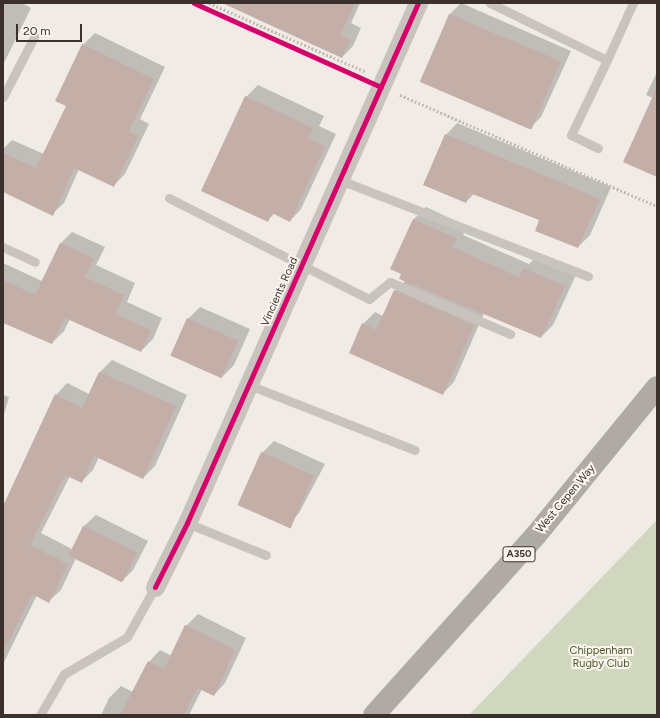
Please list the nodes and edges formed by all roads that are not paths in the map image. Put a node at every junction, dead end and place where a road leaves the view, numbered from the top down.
1 (418, 3) edge
2 (490, 3) edge
3 (633, 3) edge
4 (34, 37) dead end
5 (607, 60) junction
6 (3, 97) edge
7 (598, 148) dead end
8 (340, 180) junction
9 (169, 198) dead end
10 (3, 247) edge
11 (35, 262) dead end
12 (303, 266) junction
13 (588, 276) dead end
14 (510, 334) dead end
15 (249, 385) junction
16 (657, 387) edge
17 (415, 450) dead end
18 (187, 523) junction
19 (266, 556) dead end
20 (155, 587) joint
21 (40, 715) edge
22 (374, 715) edge

1 - 8 street, Vincients Road
2 - 5 lane
3 - 5 lane
4 - 6 lane
5 - 7 lane
8 - 12 street, Vincients Road
8 - 13 lane
9 - 12 lane
10 - 11 lane
12 - 14 lane
12 - 15 street, Vincients Road
15 - 17 lane
15 - 18 street, Vincients Road
16 - 22 highway, West Cepen Way / A350
18 - 19 lane
18 - 20 street, Vincients Road
20 - 21 lane

